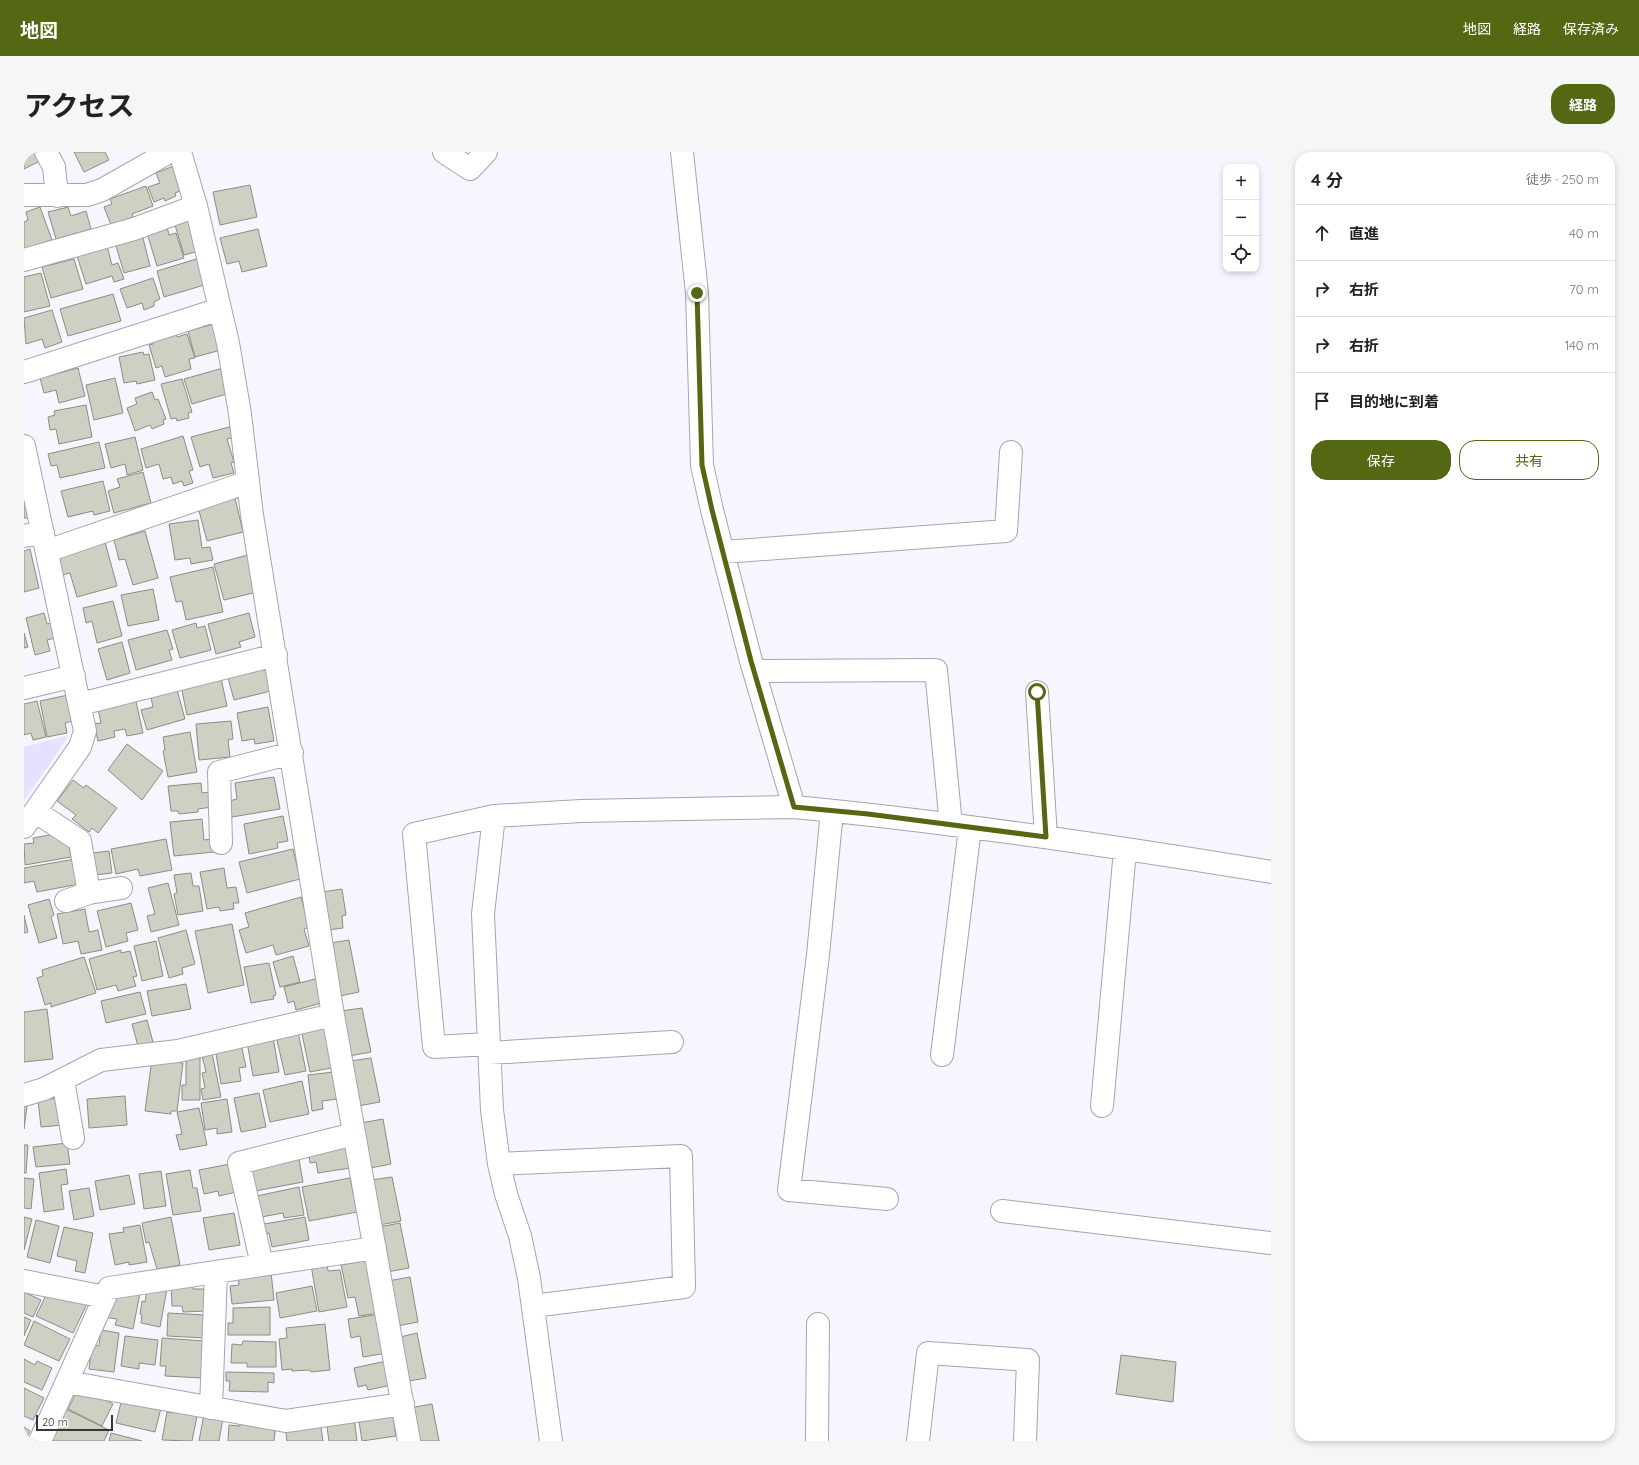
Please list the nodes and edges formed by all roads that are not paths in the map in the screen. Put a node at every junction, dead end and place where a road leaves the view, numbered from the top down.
1 (46, 152) edge
2 (169, 152) edge
3 (180, 152) edge
4 (444, 152) edge
5 (486, 152) edge
6 (682, 152) edge
7 (24, 195) edge
8 (56, 196) junction
9 (196, 206) junction
10 (24, 260) edge
11 (220, 309) junction
12 (24, 372) edge
13 (24, 450) edge
14 (1011, 452) dead end
15 (248, 482) junction
16 (38, 540) edge
17 (723, 552) junction
18 (276, 655) junction
19 (754, 671) junction
20 (74, 676) junction
21 (24, 688) edge
22 (1037, 692) dead end
23 (80, 704) junction
24 (292, 753) junction
25 (794, 807) junction
26 (832, 811) junction
27 (494, 816) junction
28 (30, 819) edge
29 (960, 827) junction
30 (1046, 837) junction
31 (221, 843) dead end
32 (1125, 850) junction
33 (1271, 872) edge
34 (122, 888) dead end
35 (90, 893) junction
36 (66, 901) dead end
37 (333, 1015) junction
38 (672, 1042) dead end
39 (489, 1048) junction
40 (942, 1055) dead end
41 (63, 1080) junction
42 (24, 1095) edge
43 (1102, 1106) dead end
44 (354, 1134) junction
45 (73, 1138) dead end
46 (499, 1164) junction
47 (887, 1199) dead end
48 (1002, 1211) dead end
49 (1271, 1243) edge
50 (375, 1248) junction
51 (262, 1265) junction
52 (216, 1272) junction
53 (24, 1281) edge
54 (105, 1298) junction
55 (533, 1306) junction
56 (818, 1324) dead end
57 (67, 1382) junction
58 (403, 1404) junction
59 (211, 1408) junction
60 (40, 1441) edge
61 (409, 1441) edge
62 (551, 1441) edge
63 (817, 1441) edge
64 (918, 1441) edge
65 (1025, 1441) edge

1 - 8 street
2 - 8 street
3 - 9 street
4 - 5 street
6 - 17 street
7 - 8 street
9 - 10 street
9 - 11 street
11 - 12 street
11 - 15 street
13 - 16 street
14 - 17 street
15 - 16 street
15 - 18 street
16 - 20 street
17 - 19 street
18 - 23 street
18 - 24 street
19 - 25 street
19 - 29 street
20 - 21 street
20 - 23 street
22 - 30 street
23 - 28 street
24 - 31 street
24 - 37 street
25 - 26 street
25 - 27 street
26 - 29 street
26 - 47 street
27 - 39 street
27 - 39 street
28 - 35 street
29 - 30 street
29 - 40 street
30 - 32 street
32 - 33 street
32 - 43 street
34 - 35 street
35 - 36 street
37 - 41 street
37 - 44 street
38 - 39 street
39 - 46 street
41 - 42 street
41 - 45 street
44 - 50 street
44 - 51 street
46 - 55 street
46 - 55 street
48 - 49 street
50 - 51 street
50 - 58 street
51 - 52 street
52 - 54 street
52 - 59 street
53 - 54 street
54 - 57 street
55 - 62 street
56 - 63 street
57 - 59 street
57 - 60 street
58 - 59 street
58 - 61 street
64 - 65 street

